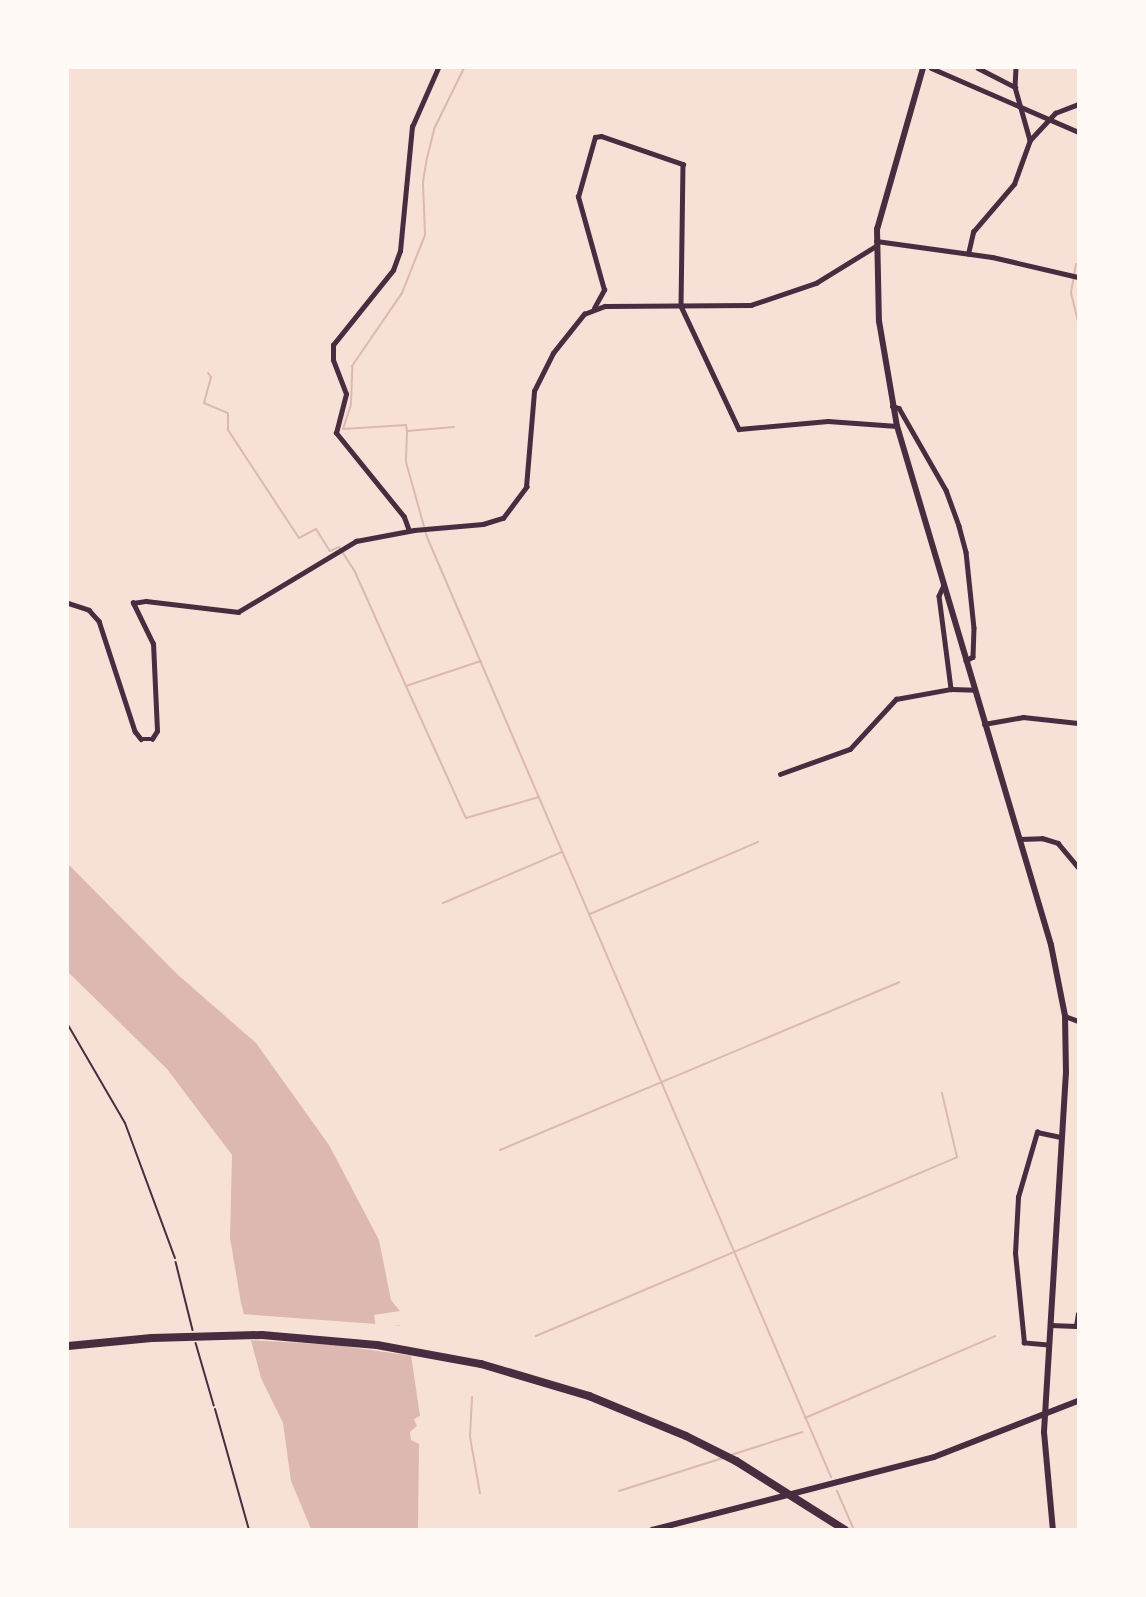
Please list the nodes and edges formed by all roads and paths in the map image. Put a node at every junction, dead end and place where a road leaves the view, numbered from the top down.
1 (438, 68) edge
2 (923, 68) edge
3 (931, 68) edge
4 (978, 68) edge
5 (1016, 68) edge
6 (1015, 87) junction
7 (1078, 104) edge
8 (1019, 105) junction
9 (1052, 120) junction
10 (1078, 132) edge
11 (1030, 140) junction
12 (876, 243) junction
13 (968, 254) junction
14 (1078, 277) edge
15 (681, 306) junction
16 (594, 308) junction
17 (892, 406) junction
18 (897, 426) junction
19 (409, 531) junction
20 (944, 585) junction
21 (68, 603) edge
22 (966, 661) junction
23 (951, 689) junction
24 (975, 690) junction
25 (1078, 723) edge
26 (984, 724) junction
27 (780, 774) dead end
28 (1019, 839) junction
29 (1078, 867) edge
30 (1065, 1016) junction
31 (1078, 1021) edge
32 (68, 1025) edge
33 (1061, 1137) junction
34 (175, 1258) dead end
35 (1078, 1314) edge
36 (1050, 1325) junction
37 (1048, 1345) junction
38 (68, 1346) edge
39 (1078, 1401) edge
40 (215, 1409) dead end
41 (1044, 1415) junction
42 (249, 1530) edge
43 (652, 1530) edge
44 (845, 1530) edge
45 (1053, 1530) edge

1 - 19 street
2 - 12 main road
3 - 8 street
4 - 6 street
5 - 6 street
6 - 8 street
7 - 9 street
8 - 9 street
8 - 11 street
9 - 10 street
9 - 11 street
11 - 13 street
12 - 13 street
12 - 15 street
12 - 17 main road
13 - 14 street
15 - 16 street
15 - 16 street
15 - 18 street
16 - 19 street
17 - 18 main road
17 - 22 street
18 - 20 main road
19 - 21 street
20 - 22 main road
20 - 23 street
22 - 24 main road
23 - 24 street
23 - 27 street
24 - 26 main road
25 - 26 street
26 - 28 main road
28 - 29 street
28 - 30 main road
30 - 31 street
30 - 33 main road
32 - 34 lane
33 - 36 main road
33 - 37 street
35 - 36 street
36 - 37 main road
37 - 41 main road
38 - 44 highway
39 - 41 main road
40 - 42 lane
41 - 43 main road
41 - 45 main road

